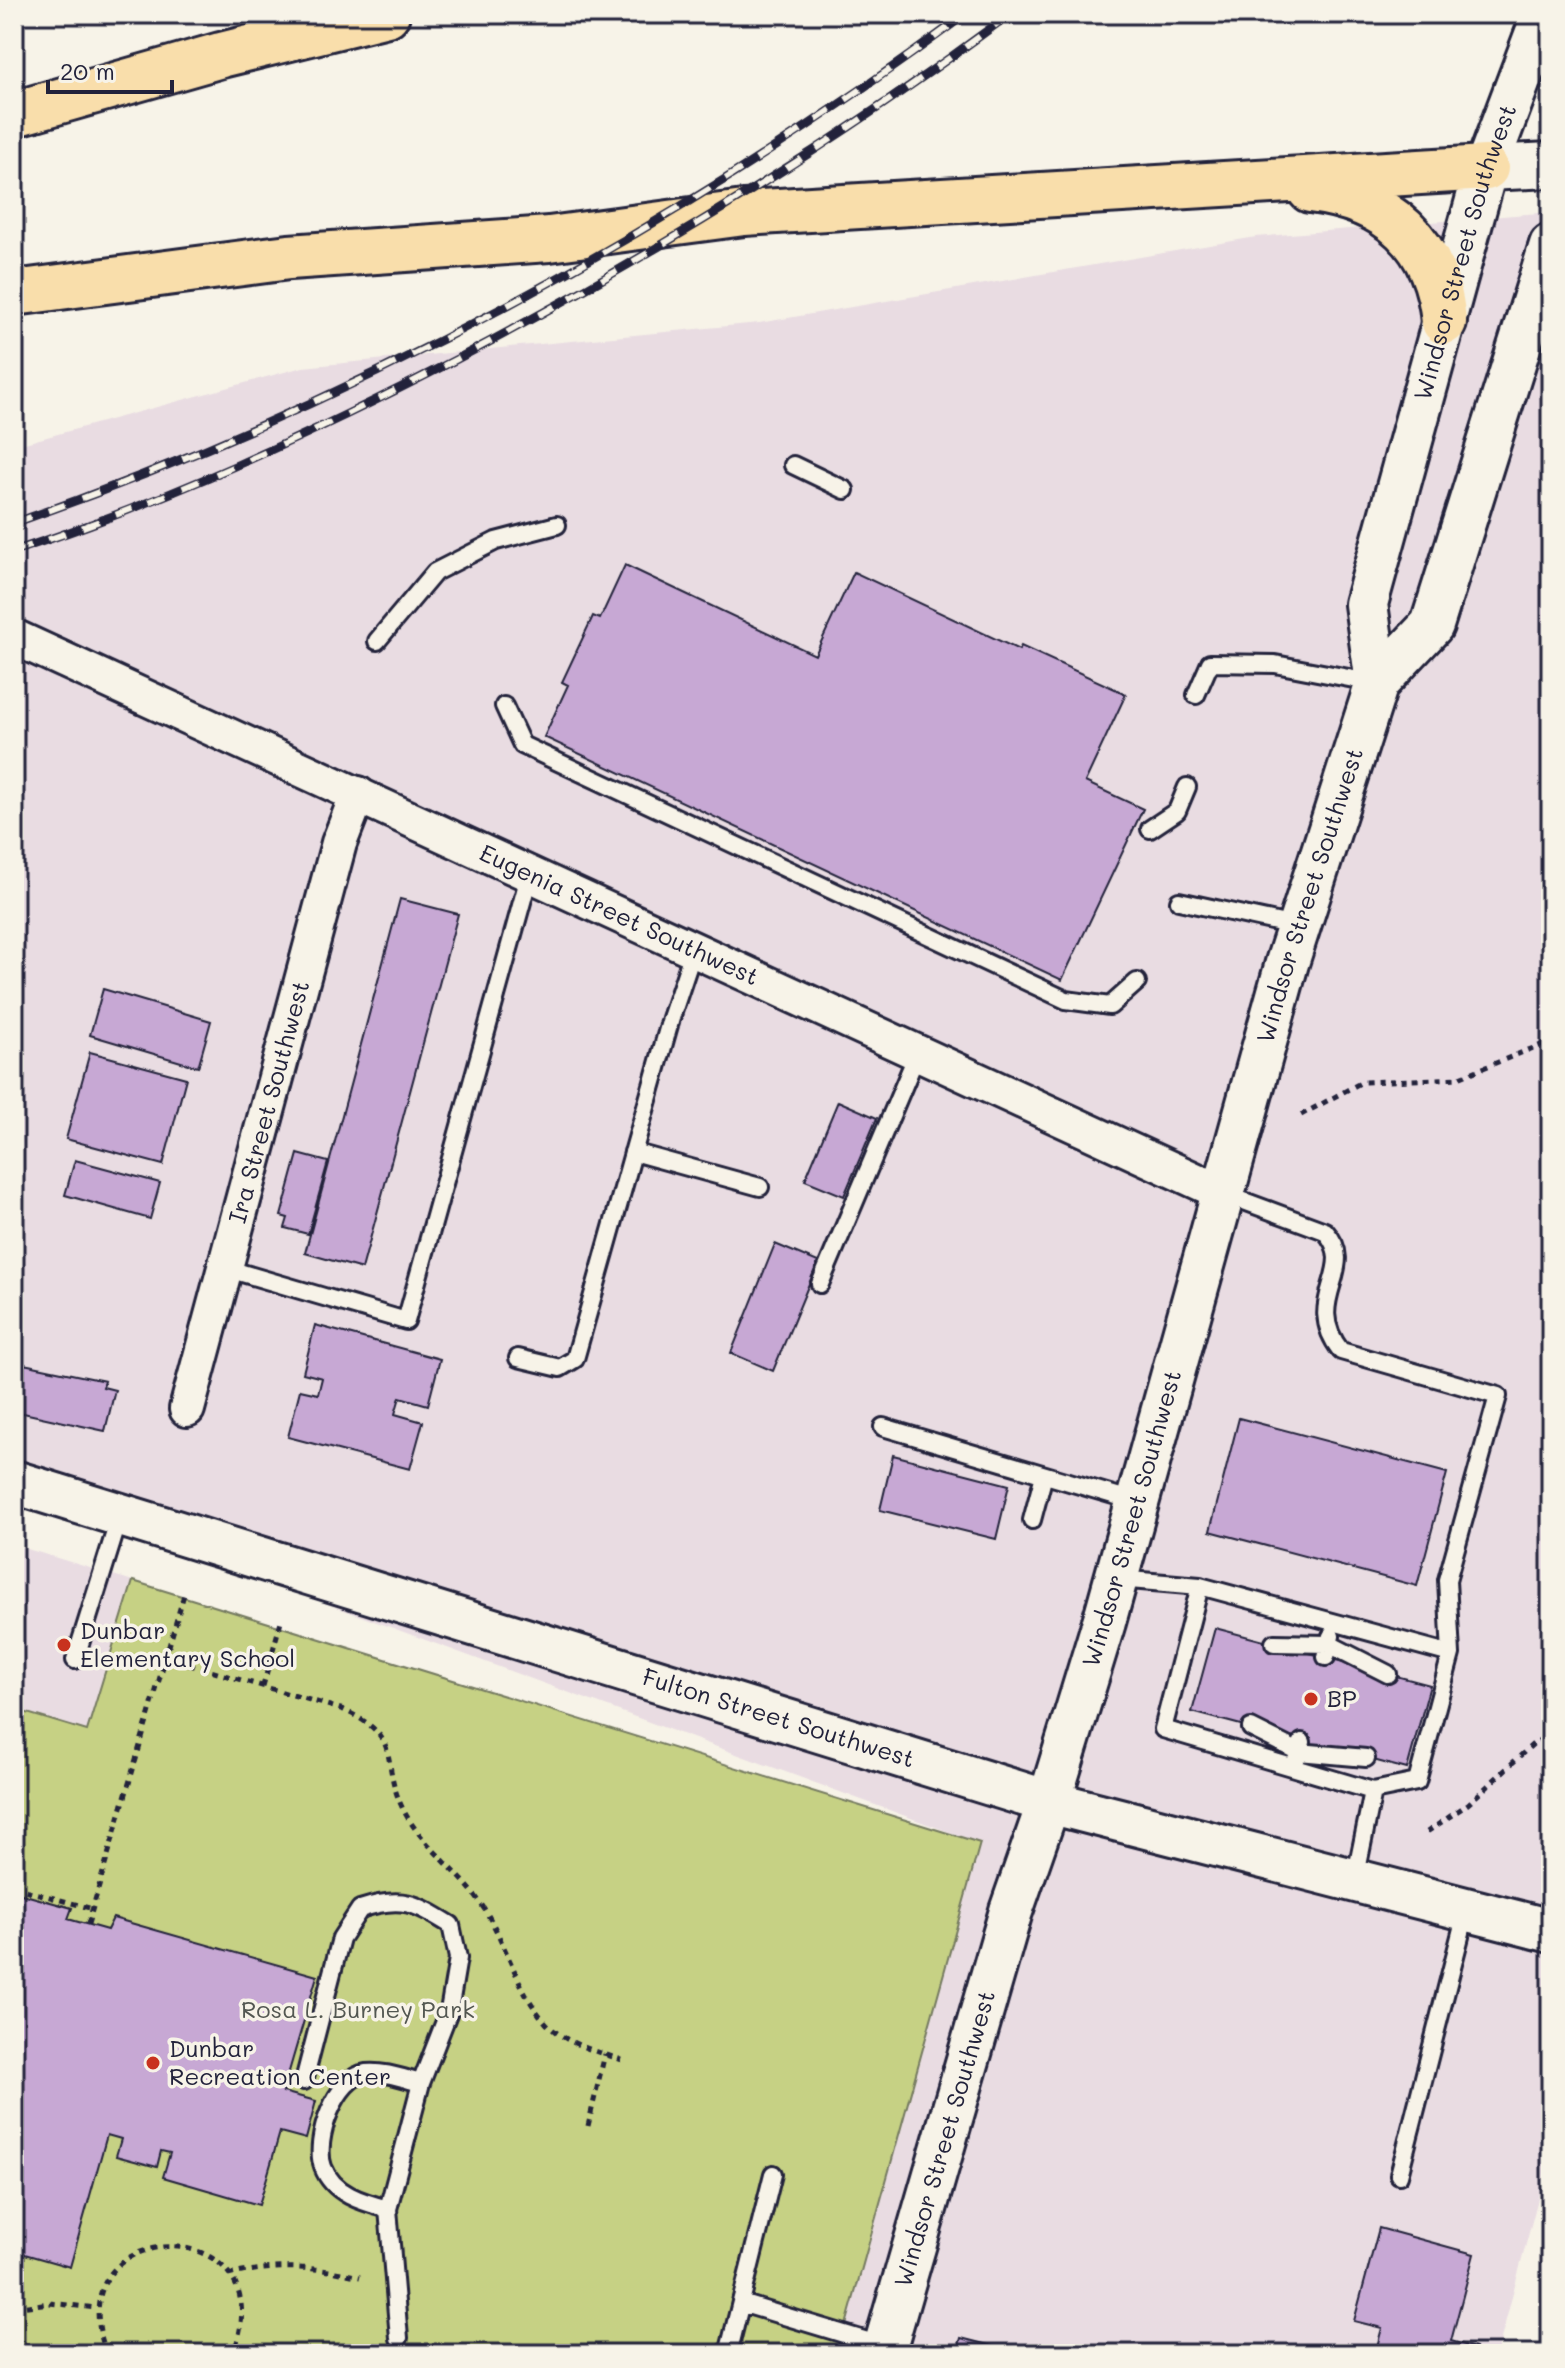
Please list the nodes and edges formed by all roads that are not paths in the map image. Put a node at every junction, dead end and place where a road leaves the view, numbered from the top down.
1 (387, 14) edge
2 (1544, 14) edge
3 (14, 114) edge
4 (1551, 165) edge
5 (1486, 168) junction
6 (1252, 184) junction
7 (1551, 245) edge
8 (14, 293) edge
9 (1444, 322) junction
10 (793, 465) dead end
11 (845, 490) dead end
12 (557, 525) dead end
13 (14, 637) edge
14 (377, 641) dead end
15 (1377, 683) junction
16 (1196, 695) dead end
17 (504, 706) dead end
18 (1187, 787) dead end
19 (358, 794) junction
20 (1150, 829) dead end
21 (530, 873) junction
22 (1179, 901) dead end
23 (1299, 927) junction
24 (694, 949) junction
25 (1137, 982) dead end
26 (918, 1052) junction
27 (633, 1152) junction
28 (760, 1187) dead end
29 (1225, 1194) junction
30 (225, 1268) junction
31 (820, 1284) dead end
32 (518, 1358) dead end
33 (187, 1409) dead end
34 (883, 1427) dead end
35 (1044, 1475) junction
36 (14, 1482) edge
37 (1138, 1502) junction
38 (120, 1515) junction
39 (1032, 1520) dead end
40 (1116, 1579) junction
41 (1200, 1586) junction
42 (1335, 1622) junction
43 (1274, 1643) dead end
44 (1328, 1650) junction
45 (1451, 1654) junction
46 (75, 1660) dead end
47 (1388, 1674) dead end
48 (1251, 1728) dead end
49 (1298, 1754) junction
50 (1366, 1758) dead end
51 (1373, 1791) junction
52 (1049, 1802) junction
53 (1355, 1880) junction
54 (1467, 1909) junction
55 (1551, 1931) edge
56 (304, 2081) dead end
57 (421, 2083) junction
58 (773, 2174) dead end
59 (1399, 2175) dead end
60 (388, 2209) junction
61 (741, 2303) junction
62 (399, 2338) dead end
63 (884, 2350) edge
64 (728, 2354) edge

1 - 3 highway
2 - 5 street, Windsor Street Southwest
4 - 5 main road
5 - 6 highway
5 - 9 street, Windsor Street Southwest
6 - 8 highway
6 - 9 highway
7 - 15 street, Windsor Street Southwest
9 - 15 street, Windsor Street Southwest
10 - 11 lane
12 - 14 lane
13 - 19 street, Eugenia Street Southwest
15 - 16 lane
15 - 23 street, Windsor Street Southwest
17 - 25 lane
18 - 20 lane
19 - 21 street, Eugenia Street Southwest
19 - 30 street, Ira Street Southwest
21 - 24 street, Eugenia Street Southwest
21 - 30 lane
22 - 23 lane
23 - 29 street, Windsor Street Southwest
24 - 26 street, Eugenia Street Southwest
24 - 27 lane
26 - 29 street, Eugenia Street Southwest
26 - 31 lane
27 - 28 lane
27 - 32 lane
29 - 37 street, Windsor Street Southwest
29 - 45 lane
30 - 33 street, Ira Street Southwest
34 - 35 lane
35 - 37 lane
35 - 39 lane
36 - 38 street, Fulton Street Southwest
37 - 40 street, Windsor Street Southwest
38 - 46 lane
38 - 52 street, Fulton Street Southwest
40 - 41 lane
40 - 52 street, Windsor Street Southwest
41 - 42 lane
41 - 49 lane
42 - 44 lane
42 - 45 lane
43 - 44 lane
44 - 47 lane
45 - 51 lane
48 - 49 lane
49 - 50 lane
49 - 51 lane
51 - 53 lane
52 - 53 street, Fulton Street Southwest
52 - 63 street, Windsor Street Southwest
53 - 54 street, Fulton Street Southwest
54 - 55 street, Fulton Street Southwest
54 - 59 lane
56 - 57 lane
57 - 60 lane
57 - 60 lane
58 - 61 lane
60 - 62 lane
61 - 63 lane
61 - 64 lane

